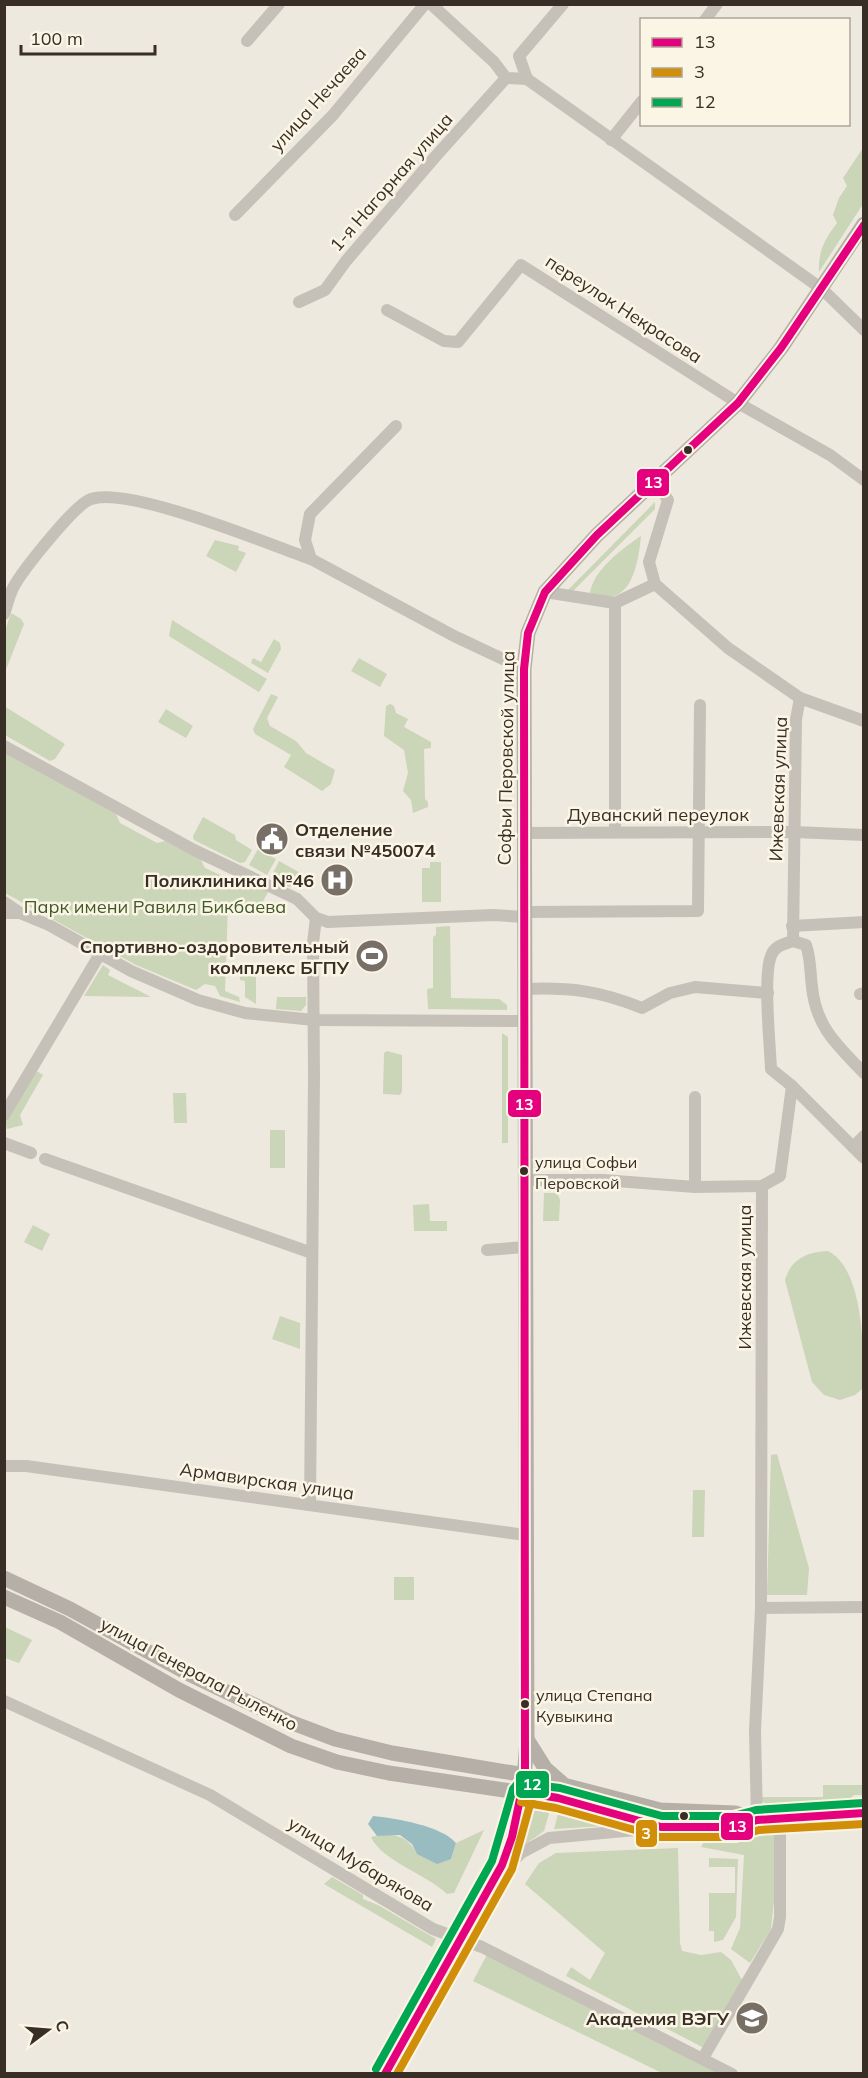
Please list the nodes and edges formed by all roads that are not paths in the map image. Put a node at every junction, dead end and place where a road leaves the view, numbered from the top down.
1 (279, 4) edge
2 (425, 4) edge
3 (431, 4) edge
4 (562, 4) edge
5 (717, 4) edge
6 (706, 18) edge
7 (247, 41) dead end
8 (506, 78) junction
9 (527, 79) junction
10 (640, 104) edge
11 (611, 140) junction
12 (236, 215) dead end
13 (864, 224) edge
14 (822, 289) junction
15 (299, 302) dead end
16 (387, 310) dead end
17 (864, 330) edge
18 (738, 403) junction
19 (396, 426) dead end
20 (655, 480) junction
21 (864, 480) edge
22 (311, 559) junction
23 (655, 584) junction
24 (545, 592) junction
25 (615, 603) junction
26 (4, 614) edge
27 (524, 669) junction
28 (800, 698) junction
29 (700, 705) dead end
30 (864, 721) edge
31 (4, 746) edge
32 (615, 831) junction
33 (700, 831) junction
34 (794, 832) junction
35 (525, 833) junction
36 (864, 835) edge
37 (4, 902) edge
38 (4, 913) edge
39 (20, 913) junction
40 (524, 914) junction
41 (316, 918) junction
42 (864, 922) edge
43 (792, 926) junction
44 (793, 940) junction
45 (100, 954) junction
46 (525, 989) junction
47 (768, 993) junction
48 (314, 1020) junction
49 (525, 1021) junction
50 (864, 1073) edge
51 (792, 1086) junction
52 (695, 1097) dead end
53 (4, 1115) edge
54 (864, 1136) edge
55 (4, 1143) edge
56 (853, 1147) junction
57 (31, 1153) dead end
58 (864, 1158) edge
59 (45, 1159) dead end
60 (525, 1180) junction
61 (762, 1186) junction
62 (695, 1187) junction
63 (525, 1247) junction
64 (486, 1250) dead end
65 (312, 1253) junction
66 (4, 1466) edge
67 (310, 1505) junction
68 (525, 1535) junction
69 (4, 1578) edge
70 (4, 1597) edge
71 (864, 1607) edge
72 (761, 1608) junction
73 (4, 1701) edge
74 (527, 1740) junction
75 (525, 1775) junction
76 (564, 1785) junction
77 (523, 1792) junction
78 (864, 1812) edge
79 (780, 1818) junction
80 (757, 1820) junction
81 (661, 1827) junction
82 (494, 1880) junction
83 (461, 1938) junction
84 (703, 2058) junction
85 (385, 2073) edge
86 (732, 2073) edge

1 - 7 street
2 - 12 street, улица Нечаева
3 - 8 street
4 - 9 street
5 - 6 street
8 - 9 street
8 - 15 street, 1-я Нагорная улица
9 - 11 street
10 - 11 street
11 - 14 street
13 - 14 main road, Софьи Перовской улица
14 - 17 street
14 - 18 main road, Софьи Перовской улица
16 - 18 street, переулок Некрасова
18 - 20 main road, Софьи Перовской улица
18 - 21 street
19 - 22 street
20 - 23 street
20 - 24 main road, Софьи Перовской улица
22 - 26 street
22 - 27 street
23 - 25 street
23 - 28 street
24 - 25 street
24 - 27 main road, Софьи Перовской улица
25 - 32 street
27 - 35 main road, Софьи Перовской улица
28 - 30 street
28 - 34 street, Ижевская улица
29 - 33 street
31 - 41 street
32 - 33 street, Дуванский переулок
32 - 35 street, Дуванский переулок
33 - 34 street, Дуванский переулок
33 - 40 street
34 - 36 street, Дуванский переулок
34 - 43 street, Ижевская улица
35 - 40 main road, Софьи Перовской улица
37 - 39 street
38 - 39 street
39 - 45 street
40 - 41 street
40 - 46 main road, Софьи Перовской улица
41 - 48 street
42 - 43 street
43 - 44 street, Ижевская улица
44 - 47 street
44 - 50 street
45 - 48 street
45 - 53 street
46 - 47 street
46 - 49 main road, Софьи Перовской улица
47 - 51 street
48 - 49 street
48 - 65 street
49 - 60 main road
51 - 56 street
51 - 61 street, Ижевская улица
52 - 62 street
54 - 56 street
55 - 57 street
56 - 58 street
59 - 65 street
60 - 62 street
60 - 63 main road
61 - 62 street
61 - 72 street, Ижевская улица
63 - 64 street
63 - 68 main road
65 - 67 street
66 - 67 street, Армавирская улица
67 - 68 street, Армавирская улица
68 - 74 main road
69 - 75 main road, улица Генерала Рыленко
70 - 77 main road, улица Генерала Рыленко
71 - 72 street
72 - 80 street, Ижевская улица
73 - 83 street, улица Мубарякова
74 - 75 main road
74 - 76 main road
75 - 76 main road, улица Генерала Рыленко
75 - 77 main road
76 - 80 main road, улица Генерала Рыленко
77 - 81 main road
77 - 82 street
78 - 79 main road
79 - 80 main road
79 - 84 street
80 - 81 main road
81 - 82 street
82 - 83 street
83 - 84 street, улица Мубарякова
83 - 85 street
84 - 86 street, улица Мубарякова

